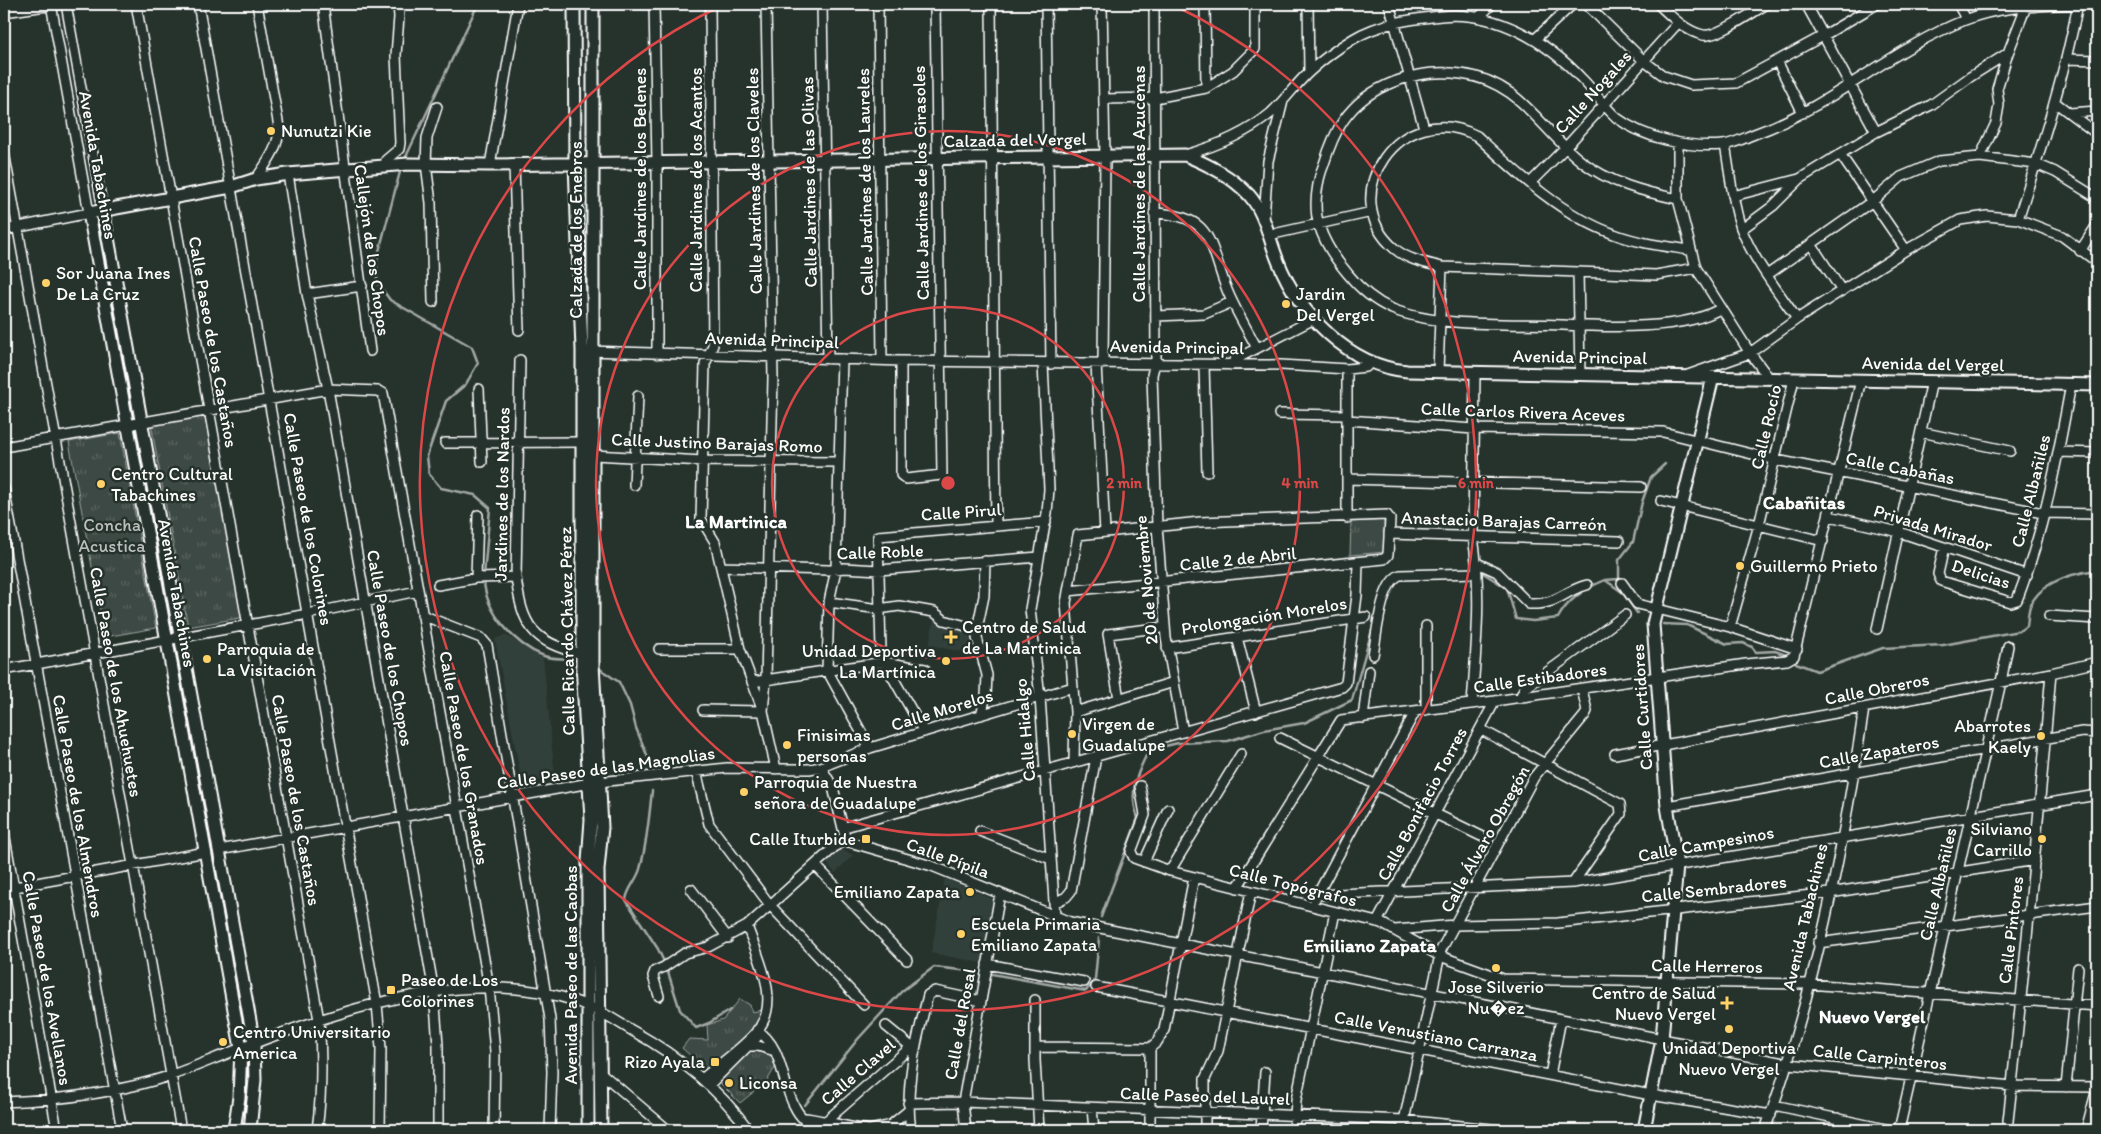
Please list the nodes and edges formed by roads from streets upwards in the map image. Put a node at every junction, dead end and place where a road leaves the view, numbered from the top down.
1 (54, 4) edge
2 (66, 4) edge
3 (136, 4) edge
4 (198, 4) edge
5 (257, 4) edge
6 (323, 4) edge
7 (398, 4) edge
8 (518, 4) edge
9 (574, 4) edge
10 (593, 4) edge
11 (654, 4) edge
12 (710, 4) edge
13 (766, 4) edge
14 (822, 4) edge
15 (878, 4) edge
16 (935, 4) edge
17 (991, 4) edge
18 (1046, 4) edge
19 (1102, 4) edge
20 (1154, 4) edge
21 (1204, 4) edge
22 (1255, 4) edge
23 (1308, 4) edge
24 (1388, 4) edge
25 (1492, 4) edge
26 (1574, 4) edge
27 (1586, 4) edge
28 (1658, 4) edge
29 (1767, 4) edge
30 (1806, 4) edge
31 (1877, 4) edge
32 (1958, 4) edge
33 (2076, 4) edge
34 (2027, 5) edge
35 (4, 12) edge
36 (1480, 16) junction
37 (1966, 20) junction
38 (1394, 23) junction
39 (1678, 23) junction
40 (1823, 36) junction
41 (1534, 40) junction
42 (2008, 53) junction
43 (2067, 59) junction
44 (2097, 60) edge
45 (1644, 61) junction
46 (1777, 61) junction
47 (1309, 72) junction
48 (1409, 76) junction
49 (1851, 84) junction
50 (1206, 88) junction
51 (1155, 98) junction
52 (1104, 99) junction
53 (1283, 101) junction
54 (2056, 103) junction
55 (1604, 104) junction
56 (437, 107) dead end
57 (2097, 111) edge
58 (1803, 113) junction
59 (2070, 113) junction
60 (1424, 128) junction
61 (1876, 132) junction
62 (2097, 134) edge
63 (1678, 143) junction
64 (1725, 145) junction
65 (1566, 147) junction
66 (4, 152) edge
67 (1840, 154) junction
68 (1156, 155) junction
69 (1185, 155) junction
70 (1105, 156) junction
71 (1048, 157) junction
72 (1980, 157) junction
73 (993, 158) junction
74 (938, 159) junction
75 (825, 160) junction
76 (882, 160) junction
77 (770, 161) junction
78 (713, 162) junction
79 (657, 163) junction
80 (426, 164) junction
81 (575, 164) junction
82 (594, 164) junction
83 (2036, 164) junction
84 (390, 165) junction
85 (514, 165) junction
86 (490, 166) junction
87 (344, 169) junction
88 (288, 174) junction
89 (1801, 178) junction
90 (256, 179) junction
91 (1531, 182) junction
92 (231, 187) junction
93 (1733, 196) junction
94 (171, 198) junction
95 (2097, 198) edge
96 (1678, 199) junction
97 (1874, 200) junction
98 (103, 210) junction
99 (1372, 212) junction
100 (89, 213) junction
101 (1154, 213) junction
102 (2018, 219) junction
103 (1264, 222) junction
104 (1319, 224) junction
105 (2097, 225) edge
106 (18, 227) junction
107 (1742, 229) junction
108 (4, 230) edge
109 (1268, 235) junction
110 (1811, 244) junction
111 (1690, 250) junction
112 (1906, 250) junction
113 (2080, 251) junction
114 (2097, 262) edge
115 (1442, 267) junction
116 (1696, 268) junction
117 (1578, 272) junction
118 (1767, 274) junction
119 (362, 286) junction
120 (1842, 291) junction
121 (307, 294) junction
122 (433, 302) dead end
123 (1232, 302) junction
124 (1721, 308) junction
125 (1156, 316) junction
126 (1314, 319) junction
127 (1797, 319) junction
128 (1440, 320) junction
129 (1578, 326) junction
130 (519, 330) dead end
131 (1257, 348) junction
132 (370, 351) dead end
133 (588, 351) junction
134 (1750, 353) junction
135 (657, 354) junction
136 (709, 355) junction
137 (773, 357) junction
138 (828, 359) junction
139 (520, 360) dead end
140 (842, 360) junction
141 (882, 360) junction
142 (901, 361) junction
143 (939, 361) junction
144 (993, 362) junction
145 (1370, 363) junction
146 (1047, 364) junction
147 (1100, 364) junction
148 (1155, 364) junction
149 (1204, 365) junction
150 (1230, 365) junction
151 (1347, 369) junction
152 (1438, 371) junction
153 (1475, 372) junction
154 (1580, 374) junction
155 (1683, 376) junction
156 (1713, 377) junction
157 (1769, 378) junction
158 (1794, 379) junction
159 (1861, 380) junction
160 (1932, 382) junction
161 (2071, 384) junction
162 (2097, 385) edge
163 (328, 389) junction
164 (480, 389) dead end
165 (638, 396) dead end
166 (270, 399) junction
167 (209, 410) junction
168 (1279, 414) dead end
169 (1347, 418) junction
170 (141, 422) junction
171 (128, 425) junction
172 (1474, 429) junction
173 (1921, 432) junction
174 (55, 438) junction
175 (1697, 441) junction
176 (445, 442) dead end
177 (482, 442) junction
178 (520, 442) junction
179 (582, 442) junction
180 (4, 448) edge
181 (2010, 451) dead end
182 (2059, 452) junction
183 (2097, 453) edge
184 (594, 455) junction
185 (635, 457) junction
186 (703, 460) junction
187 (1776, 460) junction
188 (770, 461) junction
189 (482, 462) dead end
190 (839, 462) junction
191 (1207, 472) dead end
192 (1839, 473) junction
193 (1347, 479) junction
194 (1474, 482) junction
195 (634, 486) dead end
196 (1641, 487) dead end
197 (1909, 487) junction
198 (4, 488) edge
199 (1661, 501) dead end
200 (1681, 505) junction
201 (2043, 513) junction
202 (2097, 514) edge
203 (478, 515) dead end
204 (1829, 516) junction
205 (1347, 518) junction
206 (1046, 522) junction
207 (1759, 525) junction
208 (996, 526) junction
209 (1157, 526) junction
210 (1105, 532) junction
211 (1899, 532) junction
212 (1389, 534) junction
213 (1473, 537) junction
214 (1619, 541) dead end
215 (1823, 541) junction
216 (1944, 547) junction
217 (1039, 557) junction
218 (985, 561) junction
219 (1358, 563) junction
220 (721, 567) junction
221 (770, 568) junction
222 (836, 569) junction
223 (879, 570) junction
224 (1477, 573) junction
225 (2027, 575) junction
226 (516, 577) junction
227 (478, 578) junction
228 (1161, 582) junction
229 (1622, 583) dead end
230 (438, 585) dead end
231 (1587, 585) dead end
232 (417, 591) junction
233 (1068, 591) junction
234 (365, 601) junction
235 (829, 602) junction
236 (2015, 602) joint
237 (879, 609) junction
238 (1656, 609) junction
239 (308, 614) junction
240 (422, 614) junction
241 (1626, 615) dead end
242 (2049, 616) dead end
243 (1366, 617) dead end
244 (1354, 619) junction
245 (2097, 619) edge
246 (248, 625) junction
247 (1426, 626) dead end
248 (1165, 627) junction
249 (1730, 627) junction
250 (977, 629) junction
251 (1877, 629) dead end
252 (181, 637) junction
253 (1237, 637) junction
254 (167, 640) junction
255 (2008, 646) dead end
256 (1168, 648) junction
257 (658, 649) dead end
258 (740, 649) junction
259 (1797, 649) junction
260 (94, 652) junction
261 (1373, 655) dead end
262 (585, 661) junction
263 (884, 662) junction
264 (2097, 662) edge
265 (36, 663) junction
266 (924, 669) dead end
267 (4, 670) edge
268 (828, 670) junction
269 (1369, 671) dead end
270 (2051, 673) junction
271 (1657, 678) junction
272 (766, 680) junction
273 (752, 682) junction
274 (1174, 682) junction
275 (2001, 682) junction
276 (1073, 687) junction
277 (1582, 689) junction
278 (1040, 697) junction
279 (1520, 698) junction
280 (1119, 699) junction
281 (1495, 702) junction
282 (1472, 704) junction
283 (1864, 708) junction
284 (703, 710) dead end
285 (763, 710) junction
286 (1426, 710) junction
287 (1075, 712) junction
288 (1256, 712) junction
289 (1415, 712) junction
290 (981, 715) junction
291 (1363, 718) junction
292 (1480, 729) junction
293 (924, 732) junction
294 (1183, 732) junction
295 (2097, 733) edge
296 (1280, 738) dead end
297 (2046, 739) junction
298 (1662, 746) junction
299 (870, 748) junction
300 (1986, 749) junction
301 (1241, 754) dead end
302 (1615, 754) dead end
303 (1096, 756) junction
304 (1318, 756) junction
305 (1074, 762) junction
306 (1546, 764) junction
307 (821, 767) junction
308 (1044, 768) junction
309 (776, 769) junction
310 (696, 771) junction
311 (1854, 772) junction
312 (595, 783) junction
313 (1376, 784) junction
314 (1140, 786) dead end
315 (512, 796) junction
316 (2097, 796) edge
317 (2040, 804) junction
318 (456, 806) junction
319 (1667, 806) junction
320 (1168, 809) dead end
321 (1436, 813) junction
322 (403, 816) junction
323 (1970, 816) junction
324 (591, 820) joint
325 (346, 826) junction
326 (602, 827) joint
327 (845, 828) junction
328 (980, 831) dead end
329 (4, 832) edge
330 (1481, 836) dead end
331 (286, 838) junction
332 (1841, 838) junction
333 (846, 842) junction
334 (219, 850) junction
335 (206, 852) junction
336 (1051, 859) junction
337 (2035, 860) junction
338 (1144, 862) junction
339 (815, 865) junction
340 (1677, 865) junction
341 (133, 866) junction
342 (1170, 871) junction
343 (1957, 872) junction
344 (74, 876) junction
345 (1194, 877) junction
346 (1574, 883) junction
347 (1474, 886) junction
348 (14, 887) junction
349 (1237, 888) junction
350 (4, 889) edge
351 (691, 889) dead end
352 (1251, 891) junction
353 (1394, 891) junction
354 (1830, 893) junction
355 (1000, 894) junction
356 (1317, 895) junction
357 (1054, 903) junction
358 (770, 905) junction
359 (1311, 906) junction
360 (2097, 906) edge
361 (1674, 910) junction
362 (1335, 912) junction
363 (2030, 915) junction
364 (1055, 916) junction
365 (1377, 922) junction
366 (1454, 925) junction
367 (747, 926) junction
368 (1945, 926) junction
369 (1395, 930) junction
370 (728, 938) junction
371 (1818, 943) junction
372 (1180, 944) junction
373 (1238, 955) junction
374 (1440, 956) junction
375 (907, 960) dead end
376 (987, 964) junction
377 (2078, 968) dead end
378 (1322, 972) junction
379 (1084, 982) dead end
380 (1666, 982) junction
381 (1808, 984) junction
382 (489, 987) junction
383 (1096, 987) dead end
384 (434, 992) junction
385 (1430, 993) junction
386 (1929, 993) junction
387 (546, 994) junction
388 (659, 996) dead end
389 (2019, 998) junction
390 (1035, 1000) dead end
391 (981, 1001) junction
392 (1169, 1001) junction
393 (377, 1004) junction
394 (2074, 1004) junction
395 (864, 1005) dead end
396 (589, 1006) junction
397 (2097, 1006) edge
398 (600, 1012) junction
399 (1226, 1012) junction
400 (1561, 1019) junction
401 (318, 1020) junction
402 (886, 1026) dead end
403 (1311, 1028) junction
404 (760, 1030) junction
405 (1662, 1039) junction
406 (254, 1043) junction
407 (749, 1046) junction
408 (1035, 1047) junction
409 (241, 1048) junction
410 (913, 1048) junction
411 (1150, 1048) junction
412 (1418, 1050) junction
413 (775, 1051) junction
414 (1789, 1064) junction
415 (600, 1072) junction
416 (1264, 1072) dead end
417 (171, 1075) junction
418 (1550, 1075) junction
419 (1910, 1076) junction
420 (705, 1082) junction
421 (2012, 1086) junction
422 (2066, 1086) junction
423 (2097, 1088) edge
424 (114, 1089) junction
425 (1651, 1095) junction
426 (52, 1100) junction
427 (4, 1102) edge
428 (963, 1102) junction
429 (1037, 1105) junction
430 (908, 1107) junction
431 (1092, 1108) junction
432 (1150, 1110) junction
433 (1772, 1110) junction
434 (1205, 1112) junction
435 (1262, 1115) junction
436 (1295, 1116) junction
437 (806, 1118) junction
438 (1838, 1118) junction
439 (1404, 1120) junction
440 (826, 1121) junction
441 (1461, 1128) edge
442 (58, 1130) edge
443 (122, 1130) edge
444 (181, 1130) edge
445 (234, 1130) edge
446 (250, 1130) edge
447 (317, 1130) edge
448 (380, 1130) edge
449 (438, 1130) edge
450 (494, 1130) edge
451 (550, 1130) edge
452 (588, 1130) edge
453 (601, 1130) edge
454 (668, 1130) edge
455 (749, 1130) edge
456 (812, 1130) edge
457 (870, 1130) edge
458 (911, 1130) edge
459 (966, 1130) edge
460 (1039, 1130) edge
461 (1094, 1130) edge
462 (1150, 1130) edge
463 (1205, 1130) edge
464 (1261, 1130) edge
465 (1294, 1130) edge
466 (1402, 1130) edge
467 (1501, 1130) edge
468 (1644, 1130) edge
469 (1765, 1130) edge
470 (1835, 1130) edge
471 (1890, 1130) edge
472 (1899, 1130) edge
473 (2007, 1130) edge
474 (2086, 1130) edge

1 - 35 street
1 - 100 street, Avenida Tabachines
2 - 98 street, Avenida Tabachines
3 - 94 street, Calle Paseo de los Castaños
4 - 92 street, Calle Paseo de los Colorines
5 - 90 street
6 - 87 street, Callejón de los Chopos
7 - 84 street
8 - 86 street
9 - 81 street, Calzada de los Enebros
10 - 82 street, Calzada de los Enebros
11 - 79 street, Calle Jardines de los Belenes
12 - 78 street, Calle Jardines de los Acantos
13 - 77 street, Calle Jardines de los Claveles
14 - 75 street, Calle Jardines de las Olivas
15 - 76 street, Calle Jardines de los Laureles
16 - 74 street, Calle Jardines de los Girasoles
17 - 73 street
18 - 71 street, Calle Hidalgo
19 - 52 street
20 - 51 street, Calle Jardines de las Azucenas
21 - 50 street
22 - 50 street
23 - 47 street
24 - 38 street
25 - 36 street
26 - 41 street
27 - 45 street
28 - 39 street
29 - 39 street
30 - 40 street
31 - 40 street
32 - 37 street
33 - 34 street
33 - 43 street
34 - 37 street
34 - 42 street
36 - 38 street, Calzada del Vergel
36 - 41 street
37 - 49 street
38 - 47 street, Calzada del Vergel
38 - 48 street
39 - 45 street, Calle Nogales
40 - 46 street
40 - 49 street
41 - 55 street
42 - 61 street
42 - 72 street
43 - 44 street
43 - 54 street
45 - 46 street
45 - 55 street, Calle Nogales
46 - 58 street
47 - 53 street, Calzada del Vergel
48 - 60 street
48 - 65 street
48 - 104 street
49 - 58 street
49 - 61 street
50 - 51 street
51 - 52 street
51 - 68 street, Calle Jardines de las Azucenas
52 - 70 street
53 - 69 street, Calzada del Vergel
53 - 103 street
54 - 59 street
54 - 83 street
55 - 63 street
55 - 65 street, Calle Nogales
56 - 80 street
57 - 59 street
58 - 64 street
59 - 62 street
60 - 91 street
60 - 99 street
61 - 67 street
63 - 64 street
63 - 96 street
64 - 93 street
65 - 91 street, Calle Nogales
65 - 96 street
66 - 106 street, Calle Paseo de los Ahuehuetes
67 - 89 street
67 - 97 street
68 - 69 street, Calzada del Vergel
68 - 70 street, Calzada del Vergel
68 - 101 street, Calle Jardines de las Azucenas
69 - 103 street
70 - 71 street, Calzada del Vergel
70 - 147 street
71 - 73 street, Calzada del Vergel
71 - 146 street, Calle Hidalgo
72 - 83 street
72 - 97 street
73 - 74 street, Calzada del Vergel
73 - 144 street
74 - 76 street, Calzada del Vergel
74 - 143 street, Calle Jardines de los Girasoles
75 - 76 street, Calzada del Vergel
75 - 77 street, Calzada del Vergel
75 - 138 street, Calle Jardines de las Olivas
76 - 141 street, Calle Jardines de los Laureles
77 - 78 street, Calzada del Vergel
77 - 137 street, Calle Jardines de los Claveles
78 - 79 street, Calzada del Vergel
78 - 136 street, Calle Jardines de los Acantos
79 - 82 street, Calzada del Vergel
79 - 135 street, Calle Jardines de los Belenes
80 - 84 street, Calzada del Vergel
80 - 86 street, Calzada del Vergel
80 - 122 street
81 - 82 street, Calzada del Vergel
81 - 85 street, Calzada del Vergel
81 - 133 street, Calzada de los Enebros
82 - 133 street, Calzada de los Enebros
83 - 95 street
83 - 102 street
84 - 87 street, Calzada del Vergel
85 - 86 street, Calzada del Vergel
85 - 130 street
87 - 88 street, Calzada del Vergel
87 - 119 street, Callejón de los Chopos
88 - 90 street, Calzada del Vergel
88 - 121 street, Calle Paseo de los Chopos
89 - 93 street
89 - 107 street
90 - 92 street, Calzada del Vergel
91 - 111 street
92 - 94 street, Calzada del Vergel
92 - 166 street, Calle Paseo de los Colorines
93 - 107 street
94 - 98 street, Calzada del Vergel
94 - 167 street, Calle Paseo de los Castaños
96 - 111 street
97 - 110 street
97 - 112 street
98 - 100 street, Calzada del Vergel
98 - 170 street, Avenida Tabachines
99 - 104 street
99 - 115 street
100 - 106 street
100 - 171 street, Avenida Tabachines
101 - 123 street
101 - 125 street, Calle Jardines de las Azucenas
102 - 112 street
102 - 113 street
103 - 109 street
104 - 109 street
104 - 128 street
105 - 113 street
106 - 108 street
106 - 174 street, Calle Paseo de los Ahuehuetes
107 - 118 street
109 - 126 street
110 - 118 street
110 - 120 street
111 - 116 street
112 - 120 street
113 - 114 street
115 - 117 street
115 - 128 street
116 - 117 street
116 - 124 street
117 - 129 street
118 - 127 street
119 - 121 street
119 - 132 street, Callejón de los Chopos
120 - 127 street
121 - 163 street, Calle Paseo de los Chopos
123 - 125 street
123 - 131 street
124 - 129 street
124 - 134 street
125 - 148 street, Calle Jardines de las Azucenas
126 - 131 street
126 - 145 street
127 - 134 street
128 - 129 street
128 - 152 street
129 - 154 street
131 - 150 street
133 - 135 street, Avenida Principal
133 - 179 street, Calzada de los Enebros
133 - 184 street, Calzada de los Enebros
134 - 155 street
134 - 157 street
135 - 136 street, Avenida Principal
136 - 137 street, Avenida Principal
136 - 186 street, Calle Jardines de los Acantos
137 - 138 street, Avenida Principal
137 - 188 street, Calle Jardines de los Claveles
138 - 140 street, Avenida Principal
139 - 178 street, Jardines de los Nardos
140 - 141 street, Avenida Principal
140 - 190 street
141 - 142 street, Avenida Principal
142 - 143 street, Avenida Principal
142 - 143 street, Calle Jardines de los Girasoles
143 - 144 street, Avenida Principal
144 - 146 street, Avenida Principal
144 - 208 street
145 - 151 street, Avenida Principal
145 - 152 street, Avenida Principal
146 - 147 street, Avenida Principal
146 - 206 street, Calle Hidalgo
147 - 148 street, Avenida Principal
147 - 210 street
148 - 149 street, Avenida Principal
148 - 209 street, 20 de Noviembre
149 - 150 street, Avenida Principal
149 - 191 street
150 - 151 street, Avenida Principal
151 - 169 street
152 - 153 street, Avenida Principal
153 - 154 street, Avenida Principal
153 - 172 street
154 - 155 street, Avenida Principal
155 - 156 street, Avenida Principal
156 - 157 street, Avenida Principal
156 - 175 street, Calle Curtidores
157 - 158 street, Avenida del Vergel
158 - 159 street, Avenida del Vergel
158 - 187 street, Calle Rocío
159 - 160 street, Avenida del Vergel
159 - 192 street
160 - 161 street, Avenida del Vergel
160 - 173 street
161 - 162 street, Avenida del Vergel
161 - 182 street, Calle Albañiles
163 - 166 street
163 - 232 street, Calle Paseo de los Granados
163 - 234 street, Calle Paseo de los Chopos
164 - 177 street
165 - 185 street
166 - 167 street
166 - 239 street, Calle Paseo de los Colorines
167 - 170 street
167 - 246 street, Calle Paseo de los Castaños
168 - 169 street, Calle Carlos Rivera Aceves
169 - 172 street, Calle Carlos Rivera Aceves
169 - 193 street
170 - 171 street
170 - 252 street, Avenida Tabachines
171 - 174 street
171 - 254 street, Avenida Tabachines
172 - 175 street, Calle Carlos Rivera Aceves
172 - 194 street
173 - 181 street
173 - 197 street
174 - 180 street
174 - 260 street, Calle Paseo de los Ahuehuetes
175 - 187 street, Calle Cabañas
175 - 200 street, Calle Curtidores
176 - 177 street
177 - 178 street
177 - 189 street
178 - 179 street
178 - 226 street, Jardines de los Nardos
179 - 262 street, Calle Ricardo Chávez Pérez
182 - 183 street
182 - 201 street, Calle Albañiles
184 - 185 street, Calle Justino Barajas Romo
184 - 262 street, Calle Ricardo Chávez Pérez
185 - 186 street, Calle Justino Barajas Romo
185 - 195 street
186 - 188 street, Calle Justino Barajas Romo
186 - 220 street, Calle Jardines de los Acantos
187 - 192 street, Calle Cabañas
187 - 207 street, Calle Rocío
188 - 190 street, Calle Justino Barajas Romo
188 - 221 street, Calle Jardines de los Claveles
190 - 222 street
192 - 197 street, Calle Cabañas
192 - 204 street
193 - 194 street
193 - 205 street
194 - 196 street
194 - 213 street
197 - 201 street, Calle Cabañas
197 - 211 street
198 - 265 street, Calle Paseo de los Almendros
199 - 200 street
200 - 207 street
200 - 238 street, Calle Curtidores
201 - 202 street, Calle Cabañas
201 - 225 street, Calle Albañiles
203 - 227 street
204 - 211 street, Privada Mirador
204 - 215 street
205 - 209 street
205 - 212 street
206 - 208 street, Calle Pirul
206 - 217 street, Calle Hidalgo
207 - 215 street
207 - 249 street, Calle Rocío
208 - 223 street, Calle Pirul
209 - 210 street
209 - 228 street, 20 de Noviembre
210 - 233 street
211 - 216 street, Privada Mirador
211 - 251 street
212 - 213 street, Anastacio Barajas Carreón
212 - 219 street, Calle 2 de Abril
213 - 214 street, Anastacio Barajas Carreón
213 - 224 street
215 - 259 street
216 - 225 street, Privada Mirador
216 - 236 street, Delicias
217 - 218 street, Calle Roble
217 - 278 street, Calle Hidalgo
218 - 223 street, Calle Roble
218 - 250 street
219 - 228 street, Calle 2 de Abril
219 - 244 street
220 - 221 street, Calle Roble
220 - 258 street, Calle Jardines de los Acantos
221 - 222 street, Calle Roble
221 - 272 street, Calle Jardines de los Claveles
222 - 223 street, Calle Roble
222 - 235 street
223 - 237 street
224 - 231 street
224 - 261 street
224 - 282 street
225 - 236 street, Calle Albañiles
226 - 227 street
226 - 262 street, Jardines de los Nardos
227 - 230 street
228 - 233 street, Calle 2 de Abril
228 - 248 street, 20 de Noviembre
229 - 238 street
232 - 234 street
232 - 240 street, Calle Paseo de los Granados
233 - 276 street
234 - 239 street
234 - 322 street, Calle Paseo de los Chopos
235 - 237 street
235 - 268 street
237 - 250 street
237 - 263 street
238 - 249 street
238 - 271 street, Calle Curtidores
239 - 246 street
239 - 325 street, Calle Paseo de los Colorines
240 - 315 street
240 - 318 street, Calle Paseo de los Granados
241 - 279 street
242 - 245 street
243 - 244 street, Prolongación Morelos
244 - 253 street, Prolongación Morelos
244 - 288 street
246 - 252 street
246 - 331 street, Calle Paseo de los Castaños
247 - 286 street
248 - 256 street, 20 de Noviembre
248 - 280 street
249 - 259 street
250 - 290 street
252 - 254 street
252 - 334 street, Avenida Tabachines
253 - 256 street, Prolongación Morelos
253 - 288 street
254 - 260 street
254 - 335 street, Avenida Tabachines
255 - 275 street, Calle Albañiles
256 - 274 street, 20 de Noviembre
257 - 258 street
258 - 273 street, Calle Jardines de los Acantos
259 - 271 street, Calle Estibadores
260 - 265 street
260 - 341 street, Calle Paseo de los Ahuehuetes
262 - 312 street, Calle Ricardo Chávez Pérez
263 - 266 street
263 - 268 street
263 - 293 street
264 - 270 street, Calle Obreros
265 - 267 street
265 - 344 street, Calle Paseo de los Almendros
268 - 272 street
268 - 299 street
269 - 291 street
270 - 275 street, Calle Obreros
270 - 297 street, Calle Pintores
271 - 277 street, Calle Estibadores
271 - 298 street, Calle Curtidores
272 - 273 street
272 - 285 street, Calle Jardines de los Claveles
273 - 285 street, Calle Jardines de los Acantos
274 - 280 street
274 - 294 street, 20 de Noviembre
275 - 283 street, Calle Obreros
275 - 300 street, Calle Albañiles
276 - 278 street, Calle Morelos
276 - 287 street
277 - 279 street, Calle Estibadores
277 - 306 street, Calle Álvaro Obregón
278 - 290 street, Calle Morelos
278 - 308 street, Calle Hidalgo
279 - 281 street, Calle Estibadores
280 - 287 street
281 - 282 street, Calle Estibadores
281 - 292 street, Calle Bonifacio Torres
282 - 286 street, Calle Estibadores
283 - 298 street, Calle Obreros
283 - 311 street, Avenida Tabachines
284 - 285 street
285 - 309 street
286 - 289 street, Calle Estibadores
287 - 305 street
288 - 294 street
289 - 291 street, Calle Estibadores
289 - 313 street
290 - 293 street, Calle Morelos
291 - 304 street, Calle Estibadores
292 - 306 street
292 - 321 street, Calle Bonifacio Torres
293 - 299 street, Calle Morelos
294 - 303 street
295 - 297 street, Calle Zapateros
296 - 304 street
297 - 300 street, Calle Zapateros
297 - 317 street, Calle Pintores
298 - 302 street, Calle Obreros
298 - 319 street, Calle Curtidores
299 - 307 street, Calle Morelos
300 - 311 street, Calle Zapateros
300 - 323 street, Calle Albañiles
301 - 342 street
303 - 305 street
303 - 357 street
304 - 313 street
304 - 349 street
305 - 308 street
306 - 346 street
306 - 347 street, Calle Álvaro Obregón
307 - 309 street, Calle Paseo de las Magnolias
307 - 327 street
308 - 327 street
308 - 336 street, Calle Hidalgo
309 - 310 street, Calle Paseo de las Magnolias
310 - 312 street, Calle Paseo de las Magnolias
310 - 358 street
311 - 319 street, Calle Zapateros
311 - 332 street, Avenida Tabachines
312 - 315 street, Calle Paseo de las Magnolias
312 - 324 street, Calle Ricardo Chávez Pérez
312 - 326 street, Calle Ricardo Chávez Pérez
313 - 321 street
313 - 356 street
314 - 338 street, Calle Topógrafos
315 - 318 street, Calle Paseo de las Magnolias
315 - 387 street
316 - 317 street, Calle Campesinos
317 - 323 street, Calle Campesinos
317 - 337 street, Calle Pintores
318 - 322 street, Calle Paseo de las Magnolias
318 - 382 street, Calle Paseo de los Granados
319 - 340 street, Calle Curtidores
320 - 338 street
321 - 330 street
321 - 353 street, Calle Bonifacio Torres
322 - 325 street, Calle Paseo de las Magnolias
322 - 384 street, Calle Paseo de los Chopos
323 - 332 street, Calle Campesinos
323 - 343 street, Calle Albañiles
324 - 396 street, Avenida Paseo de las Caobas
325 - 331 street, Calle Paseo de las Magnolias
325 - 393 street, Calle Paseo de los Colorines
326 - 398 street, Avenida Paseo de las Caobas
327 - 333 street
328 - 336 street
329 - 348 street, Calle Paseo de los Avellanos
331 - 334 street, Calle Paseo de las Magnolias
331 - 401 street, Calle Paseo de los Castaños
332 - 340 street, Calle Campesinos
332 - 354 street, Avenida Tabachines
333 - 339 street
333 - 355 street, Calle Pípila
334 - 406 street, Avenida Tabachines
335 - 341 street
335 - 409 street, Avenida Tabachines
336 - 357 street, Calle Hidalgo
337 - 343 street, Calle Sembradores
337 - 363 street, Calle Pintores
338 - 342 street, Calle Topógrafos
339 - 358 street
339 - 375 street
340 - 346 street, Calle Campesinos
340 - 361 street, Calle Curtidores
341 - 344 street
341 - 417 street, Calle Paseo de los Ahuehuetes
342 - 345 street, Calle Topógrafos
343 - 354 street, Calle Sembradores
343 - 368 street, Calle Albañiles
344 - 348 street
344 - 424 street, Calle Paseo de los Almendros
345 - 349 street, Calle Topógrafos
345 - 372 street
346 - 347 street, Calle Campesinos
347 - 353 street, Calle Campesinos
347 - 366 street, Calle Álvaro Obregón
348 - 350 street
348 - 426 street, Calle Paseo de los Avellanos
349 - 352 street, Calle Topógrafos
351 - 370 street
352 - 359 street, Calle Topógrafos
352 - 373 street
353 - 356 street, Calle Campesinos
353 - 365 street, Calle Bonifacio Torres
354 - 361 street, Calle Sembradores
354 - 371 street, Avenida Tabachines
355 - 364 street, Calle Pípila
355 - 376 street, Calle del Rosal
356 - 359 street
357 - 364 street, Calle Hidalgo
358 - 367 street
358 - 395 street
359 - 362 street, Calle Topógrafos
360 - 363 street
361 - 366 street, Calle Sembradores
361 - 380 street, Calle Curtidores
362 - 365 street, Calle Topógrafos
362 - 378 street
363 - 368 street
363 - 389 street, Calle Pintores
364 - 372 street, Calle Pípila
365 - 369 street, Calle Topógrafos
366 - 369 street, Calle Sembradores
366 - 374 street, Calle Álvaro Obregón
367 - 370 street
367 - 404 street
368 - 371 street
368 - 386 street, Calle Albañiles
369 - 374 street, Calle Topógrafos
370 - 388 street
371 - 381 street, Avenida Tabachines
372 - 373 street, Calle Pípila
372 - 392 street
373 - 378 street, Calle Pípila
373 - 399 street
374 - 380 street, Calle Herreros
374 - 385 street, Calle Álvaro Obregón
376 - 379 street
376 - 391 street, Calle del Rosal
377 - 394 street
378 - 385 street, Calle Pípila
378 - 403 street
380 - 381 street, Calle Herreros
380 - 405 street, Calle Curtidores
381 - 386 street, Calle Herreros
381 - 414 street, Avenida Tabachines
382 - 384 street
382 - 387 street
382 - 450 street, Calle Paseo de los Granados
383 - 392 street, Calle Venustiano Carranza
384 - 393 street
384 - 449 street, Calle Paseo de los Chopos
385 - 400 street, Calle Carpinteros
385 - 412 street, Calle Álvaro Obregón
386 - 389 street, Calle Herreros
386 - 419 street, Calle Albañiles
387 - 396 street
387 - 451 street
389 - 394 street, Calle Herreros
389 - 421 street, Calle Pintores
390 - 408 street
391 - 410 street
391 - 428 street, Calle del Rosal
392 - 399 street, Calle Venustiano Carranza
392 - 411 street
393 - 401 street
393 - 448 street, Calle Paseo de los Colorines
394 - 397 street, Calle Herreros
394 - 422 street
396 - 398 street
396 - 452 street, Avenida Paseo de las Caobas
398 - 415 street, Avenida Paseo de las Caobas
398 - 420 street
399 - 403 street, Calle Venustiano Carranza
399 - 434 street
400 - 405 street, Calle Carpinteros
400 - 418 street
401 - 406 street
401 - 447 street, Calle Paseo de los Castaños
402 - 410 street
403 - 412 street, Calle Venustiano Carranza
403 - 436 street
404 - 407 street
404 - 413 street
404 - 420 street
405 - 414 street, Calle Carpinteros
405 - 425 street, Calle Curtidores
406 - 409 street
406 - 446 street, Avenida Tabachines
407 - 413 street
407 - 420 street
408 - 411 street
408 - 429 street
409 - 417 street
409 - 445 street, Avenida Tabachines
410 - 430 street
410 - 440 street, Calle Clavel
411 - 432 street
412 - 418 street, Calle Venustiano Carranza
412 - 439 street, Calle Álvaro Obregón
413 - 437 street
414 - 419 street, Calle Carpinteros
414 - 433 street, Avenida Tabachines
415 - 453 street, Avenida Paseo de las Caobas
415 - 454 street
416 - 435 street
417 - 424 street
417 - 444 street, Calle Paseo de los Ahuehuetes
418 - 425 street, Calle Venustiano Carranza
419 - 421 street, Calle Carpinteros
419 - 472 street, Calle Albañiles
420 - 455 street
421 - 422 street, Calle Carpinteros
421 - 473 street, Calle Pintores
422 - 423 street, Calle Carpinteros
423 - 474 street
424 - 426 street
424 - 443 street, Calle Paseo de los Almendros
425 - 433 street, Calle Venustiano Carranza
425 - 468 street, Calle Curtidores
426 - 427 street
426 - 442 street, Calle Paseo de los Avellanos
428 - 429 street, Calle Paseo del Laurel
428 - 430 street, Calle Paseo del Laurel
428 - 459 street, Calle del Rosal
429 - 431 street, Calle Paseo del Laurel
429 - 460 street
430 - 457 street
430 - 458 street
431 - 432 street, Calle Paseo del Laurel
431 - 461 street
432 - 434 street, Calle Paseo del Laurel
432 - 462 street
433 - 438 street, Calle Venustiano Carranza
433 - 469 street, Avenida Tabachines
434 - 435 street, Calle Paseo del Laurel
434 - 463 street
435 - 436 street, Calle Paseo del Laurel
435 - 464 street
436 - 439 street, Calle Paseo del Laurel
436 - 465 street
437 - 440 street
437 - 456 street
438 - 470 street
438 - 471 street, Calle Venustiano Carranza
439 - 441 street, Calle Paseo del Laurel
439 - 466 street, Calle Álvaro Obregón
440 - 457 street
441 - 467 street, Calle Paseo del Laurel

